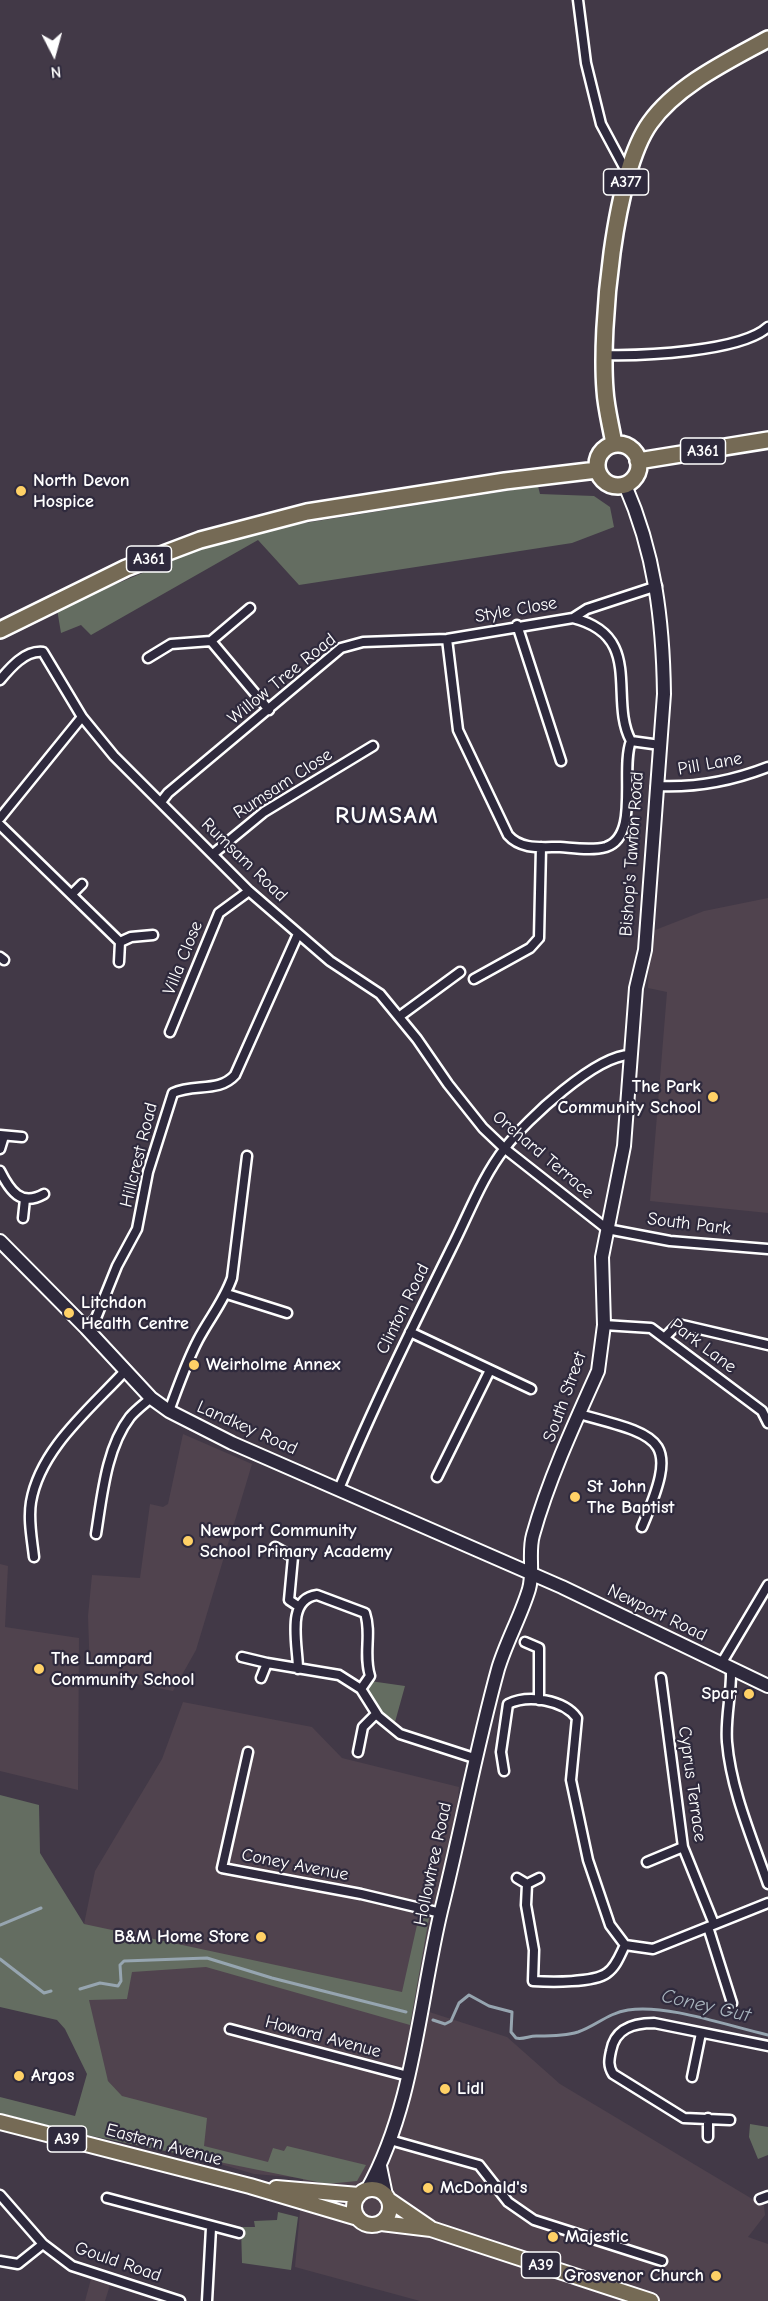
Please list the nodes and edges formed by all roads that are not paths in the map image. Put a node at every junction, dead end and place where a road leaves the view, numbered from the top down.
1 (578, 0) edge
2 (768, 39) edge
3 (630, 169) junction
4 (768, 327) edge
5 (604, 355) junction
6 (768, 440) edge
7 (614, 444) junction
8 (638, 461) junction
9 (597, 470) junction
10 (625, 485) junction
11 (657, 586) junction
12 (250, 608) dead end
13 (573, 618) junction
14 (517, 625) junction
15 (0, 630) edge
16 (447, 639) junction
17 (213, 644) junction
18 (148, 658) dead end
19 (0, 680) edge
20 (269, 710) junction
21 (82, 717) junction
22 (631, 741) junction
23 (660, 745) junction
24 (373, 746) dead end
25 (561, 761) dead end
26 (768, 767) edge
27 (656, 786) junction
28 (161, 802) junction
29 (0, 818) edge
30 (0, 825) edge
31 (541, 847) junction
32 (213, 854) junction
33 (82, 884) dead end
34 (249, 891) junction
35 (72, 894) junction
36 (153, 934) dead end
37 (298, 934) junction
38 (120, 942) junction
39 (119, 962) dead end
40 (460, 972) dead end
41 (474, 979) dead end
42 (176, 1016) junction
43 (400, 1016) junction
44 (187, 1021) dead end
45 (170, 1032) dead end
46 (631, 1055) junction
47 (440, 1073) joint
48 (2, 1135) edge
49 (22, 1137) dead end
50 (504, 1148) junction
51 (0, 1149) edge
52 (247, 1156) dead end
53 (0, 1171) edge
54 (44, 1194) dead end
55 (25, 1199) junction
56 (23, 1218) dead end
57 (607, 1228) junction
58 (0, 1240) edge
59 (768, 1250) edge
60 (227, 1294) junction
61 (287, 1313) dead end
62 (604, 1325) junction
63 (86, 1328) junction
64 (410, 1332) junction
65 (665, 1337) junction
66 (768, 1345) edge
67 (490, 1370) junction
68 (124, 1371) junction
69 (531, 1389) dead end
70 (151, 1398) junction
71 (169, 1411) junction
72 (579, 1414) junction
73 (768, 1423) edge
74 (437, 1477) dead end
75 (339, 1489) junction
76 (642, 1527) dead end
77 (96, 1534) dead end
78 (275, 1547) dead end
79 (34, 1557) dead end
80 (530, 1573) junction
81 (768, 1585) edge
82 (298, 1606) junction
83 (525, 1642) dead end
84 (242, 1657) dead end
85 (267, 1663) junction
86 (726, 1666) junction
87 (298, 1669) junction
88 (261, 1678) dead end
89 (661, 1678) dead end
90 (768, 1686) edge
91 (361, 1689) junction
92 (539, 1700) junction
93 (376, 1714) junction
94 (248, 1752) dead end
95 (358, 1752) dead end
96 (474, 1758) junction
97 (504, 1770) dead end
98 (683, 1847) junction
99 (647, 1862) dead end
100 (517, 1878) dead end
101 (539, 1878) dead end
102 (527, 1884) junction
103 (768, 1884) edge
104 (768, 1903) edge
105 (441, 1913) junction
106 (711, 1925) junction
107 (625, 1945) junction
108 (732, 2003) dead end
109 (230, 2029) dead end
110 (701, 2033) junction
111 (768, 2046) edge
112 (408, 2076) junction
113 (692, 2077) dead end
114 (708, 2118) junction
115 (730, 2120) dead end
116 (0, 2122) edge
117 (708, 2137) dead end
118 (390, 2140) junction
119 (381, 2166) junction
120 (250, 2186) junction
121 (363, 2192) junction
122 (0, 2195) edge
123 (107, 2198) dead end
124 (387, 2198) junction
125 (358, 2218) junction
126 (381, 2223) junction
127 (211, 2228) junction
128 (431, 2229) junction
129 (240, 2234) dead end
130 (43, 2244) junction
131 (0, 2261) edge
132 (662, 2261) dead end
133 (180, 2301) edge
134 (207, 2301) edge
135 (651, 2301) edge

1 - 3 street
2 - 3 highway, A377
3 - 5 highway, A377
4 - 5 street
5 - 7 highway, A377
6 - 8 highway, A361
7 - 8 highway
7 - 9 highway
8 - 10 highway
9 - 10 highway
9 - 15 highway, A361
10 - 11 main road, Bishop's Tawton Road
11 - 13 street, Style Close
11 - 23 main road, Bishop's Tawton Road
12 - 17 street
13 - 14 street, Style Close
13 - 22 street
14 - 16 street, Style Close
14 - 25 street
16 - 20 street, Willow Tree Road
16 - 31 street
17 - 18 street
17 - 20 street
19 - 21 street, Rumsam Road
20 - 28 street, Willow Tree Road
21 - 28 street, Rumsam Road
21 - 29 street
22 - 23 street
22 - 31 street
23 - 27 main road, Bishop's Tawton Road
24 - 32 street, Rumsam Close
26 - 27 street, Pill Lane
27 - 46 main road, Bishop's Tawton Road
28 - 32 street, Rumsam Road
30 - 35 street
31 - 41 street
32 - 34 street, Rumsam Road
33 - 35 street
34 - 37 street, Rumsam Road
34 - 42 street, Villa Close
35 - 38 street
36 - 38 street
37 - 43 street, Rumsam Road
37 - 63 street, Hillcrest Road
38 - 39 street
40 - 43 street
42 - 44 street, Villa Close
42 - 45 street, Villa Close
43 - 47 street, Rumsam Road
46 - 50 street, Clinton Road
46 - 57 main road, Bishop's Tawton Road
47 - 50 street, Orchard Terrace
48 - 49 street
48 - 51 street
50 - 57 street, Orchard Terrace
50 - 64 street, Clinton Road
52 - 60 street
53 - 55 street
54 - 55 street
55 - 56 street
57 - 59 street, South Park
57 - 62 main road, South Street
58 - 63 main road, Landkey Road
60 - 61 street
60 - 71 street
62 - 65 street, Park Lane
62 - 72 main road, South Street
63 - 68 main road, Landkey Road
64 - 67 street
64 - 75 street, Clinton Road
65 - 66 street
65 - 73 street, Park Lane
67 - 69 street
67 - 74 street
68 - 70 main road, Landkey Road
68 - 79 street
70 - 71 main road, Landkey Road
70 - 77 street
71 - 75 main road, Landkey Road
72 - 76 street
72 - 80 main road, South Street
75 - 80 main road, Landkey Road
78 - 82 street
80 - 86 main road, Newport Road
80 - 96 main road, Hollowtree Road
81 - 86 street
82 - 87 street
82 - 91 street
83 - 92 street
84 - 85 street
85 - 87 street
85 - 88 street
86 - 90 main road, Newport Road
86 - 103 street
87 - 91 street
89 - 98 street, Cyprus Terrace
91 - 93 street
92 - 97 street
92 - 107 street
93 - 95 street
93 - 96 street
94 - 105 street, Coney Avenue
96 - 105 main road, Hollowtree Road
98 - 99 street
98 - 106 street, Cyprus Terrace
100 - 102 street
101 - 102 street
102 - 107 street
104 - 106 street
105 - 112 main road, Hollowtree Road
106 - 107 street
106 - 108 street, Cyprus Terrace
109 - 112 street, Howard Avenue
110 - 111 street
110 - 113 street
110 - 114 street
112 - 118 main road, Hollowtree Road
114 - 115 street
114 - 117 street
116 - 120 main road, Eastern Avenue / A39
118 - 119 main road, Hollowtree Road
118 - 132 street
119 - 121 main road, Hollowtree Road
119 - 124 main road, Hollowtree Road
120 - 121 main road, Eastern Avenue / A39
120 - 125 main road, Eastern Avenue / A39
121 - 124 main road
121 - 125 main road
122 - 130 street, Gould Road
123 - 127 street
124 - 126 main road
124 - 128 main road, A39
125 - 126 main road
126 - 128 main road, A39
127 - 129 street
127 - 134 street
128 - 135 main road, A39
130 - 131 street
130 - 133 street, Gould Road

